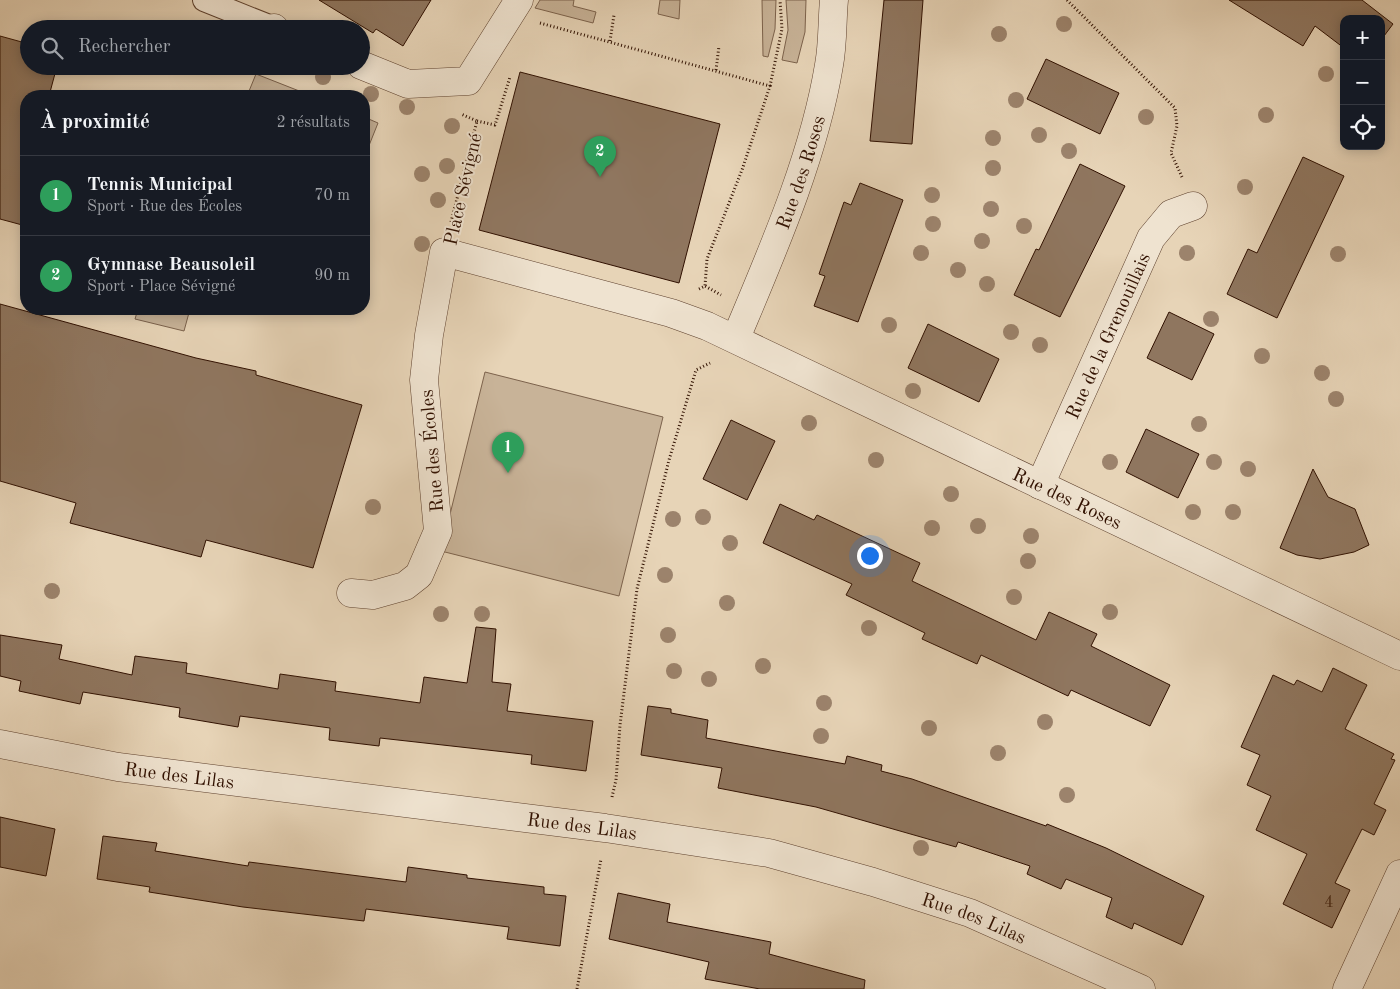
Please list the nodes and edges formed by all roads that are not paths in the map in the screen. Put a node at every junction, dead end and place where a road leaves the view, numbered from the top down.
1 (204, 0) edge
2 (519, 0) edge
3 (834, 0) edge
4 (254, 20) edge
5 (370, 69) edge
6 (1193, 206) road end
7 (444, 252) joint
8 (707, 326) joint
9 (736, 338) junction
10 (1040, 485) junction
11 (351, 593) dead end
12 (1400, 656) edge
13 (0, 744) edge
14 (1400, 874) edge
15 (1141, 989) edge
16 (1347, 989) edge

1 - 4 street
2 - 5 street
3 - 9 street, Rue des Roses
6 - 10 street, Rue de la Grenouillais
7 - 8 street, Place Sévigné
7 - 11 street, Rue des Écoles
8 - 9 street, Rue des Roses
9 - 10 street, Rue des Roses
10 - 12 street, Rue des Roses
13 - 15 street, Rue des Lilas
14 - 16 street

